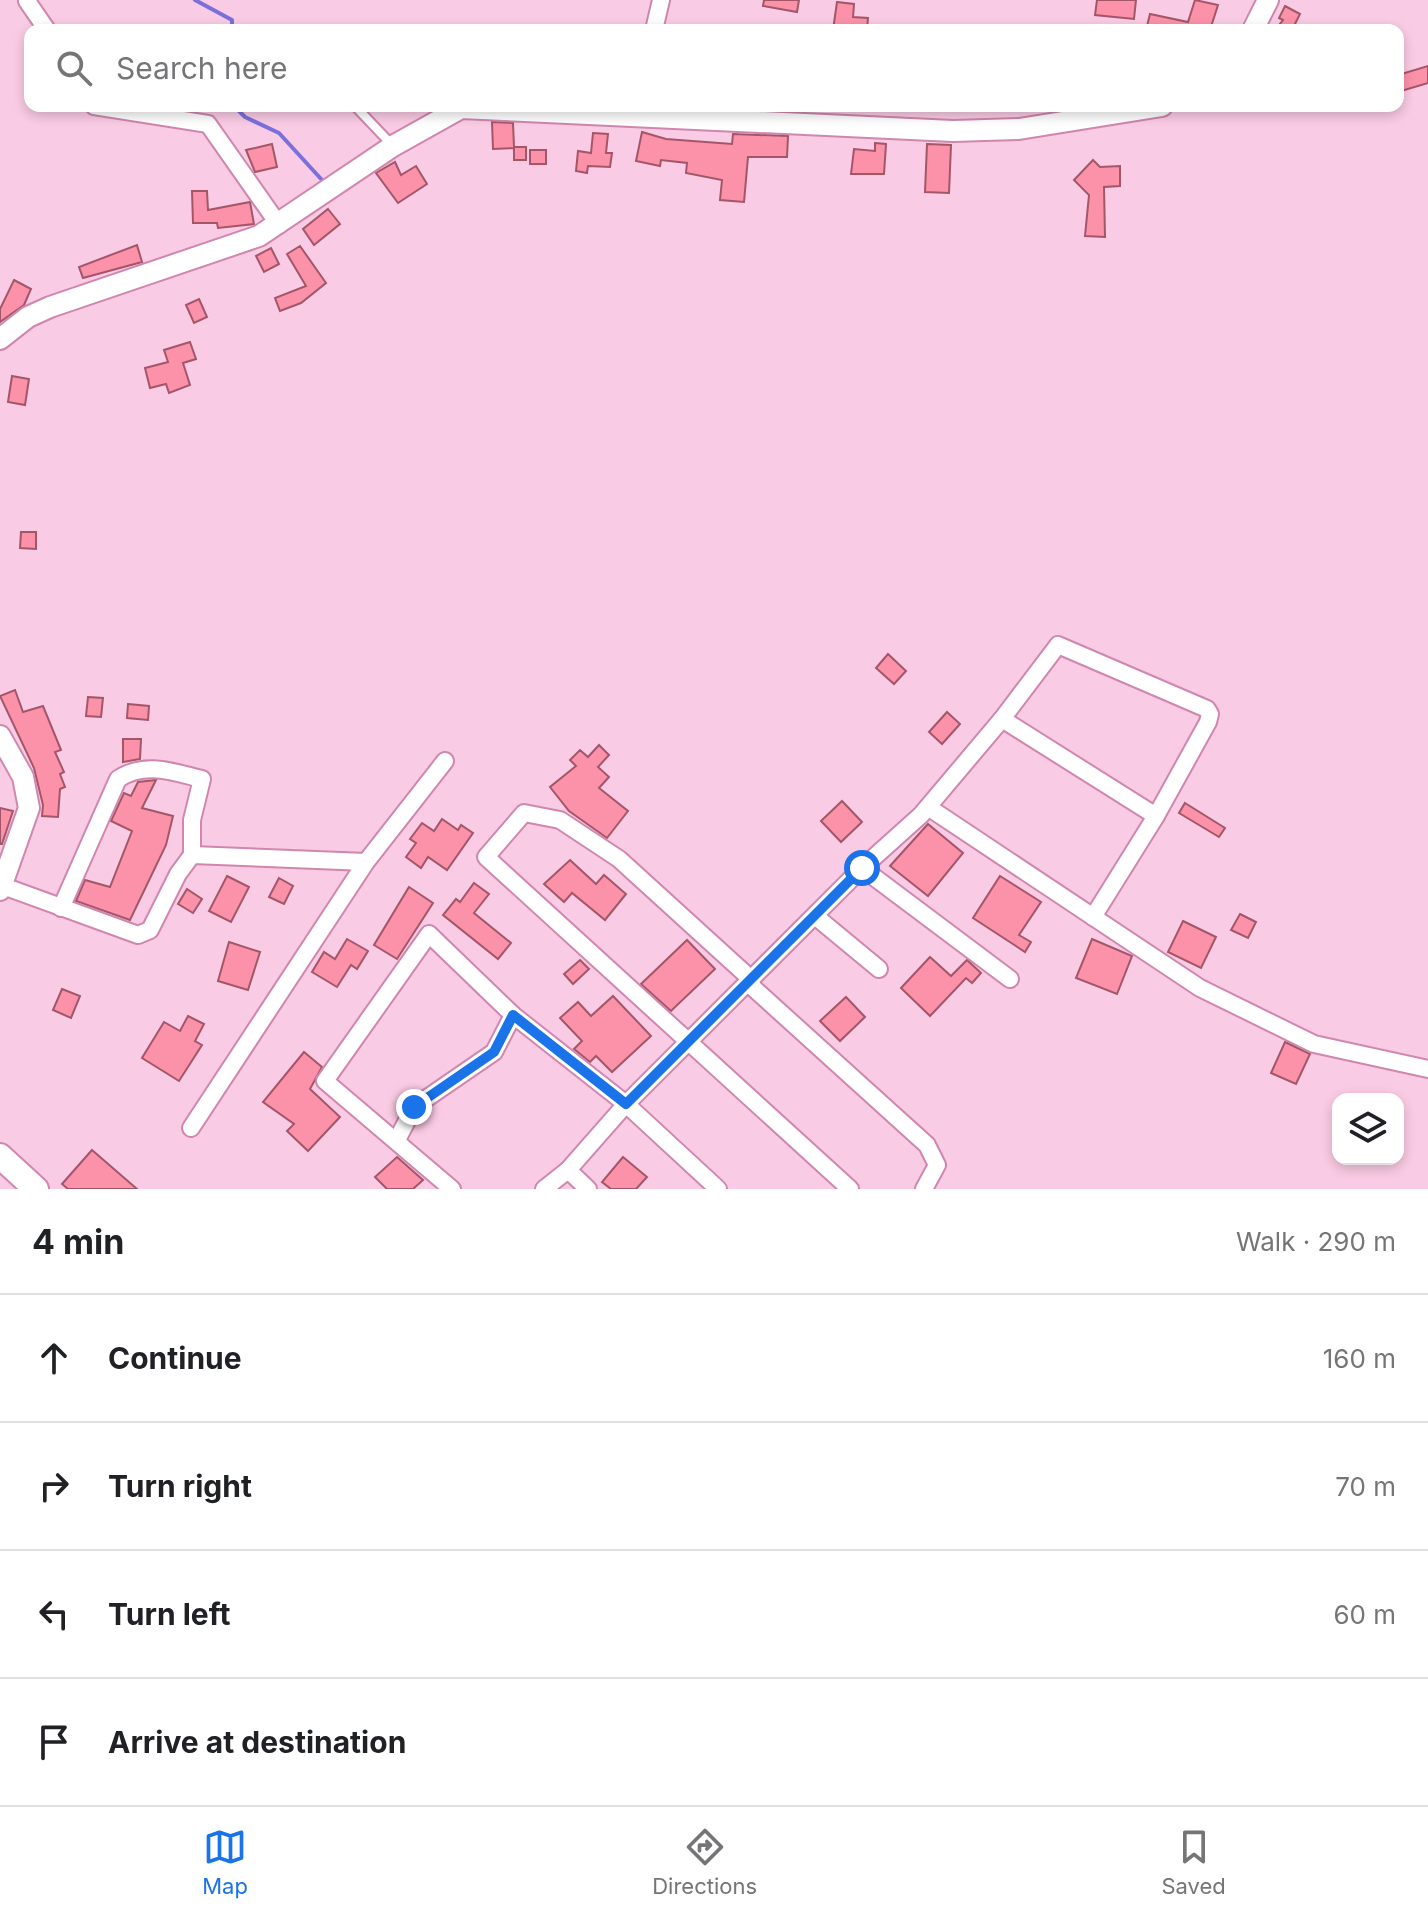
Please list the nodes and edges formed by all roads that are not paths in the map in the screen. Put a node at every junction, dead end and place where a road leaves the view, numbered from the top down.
1 (661, 0) edge
2 (1268, 0) edge
3 (27, 1) edge
4 (43, 24) edge
5 (655, 24) edge
6 (1256, 24) edge
7 (132, 112) edge
8 (361, 112) edge
9 (454, 112) edge
10 (664, 112) edge
11 (1125, 112) edge
12 (393, 146) junction
13 (279, 225) junction
14 (0, 339) edge
15 (1002, 719) junction
16 (0, 736) edge
17 (445, 761) dead end
18 (928, 807) junction
19 (1156, 816) junction
20 (192, 855) junction
21 (366, 862) junction
22 (862, 868) junction
23 (1, 888) edge
24 (61, 908) junction
25 (815, 916) junction
26 (1093, 917) junction
27 (879, 969) dead end
28 (1010, 979) dead end
29 (751, 982) junction
30 (513, 1015) junction
31 (688, 1044) junction
32 (1428, 1069) edge
33 (626, 1104) junction
34 (191, 1128) dead end
35 (397, 1140) junction
36 (0, 1156) edge
37 (568, 1170) junction
38 (36, 1189) edge
39 (452, 1189) edge
40 (544, 1189) edge
41 (588, 1189) edge
42 (718, 1189) edge
43 (850, 1189) edge
44 (924, 1189) edge

1 - 5 street
2 - 6 street
3 - 4 street
7 - 13 street
8 - 12 lane
9 - 12 street
10 - 11 street
12 - 13 street
13 - 14 street
15 - 18 street
15 - 19 street
15 - 19 street
16 - 23 street
17 - 21 street
18 - 22 street
18 - 26 street
19 - 26 street
20 - 21 street
20 - 24 street
20 - 24 street
21 - 34 street
22 - 25 street
22 - 28 street
23 - 24 street
25 - 27 street
25 - 29 street
26 - 32 street
29 - 31 street
29 - 31 street
29 - 44 street
30 - 33 street
30 - 35 street
30 - 35 street
31 - 33 street
31 - 43 street
33 - 37 street
33 - 42 street
35 - 39 street
36 - 38 main road
37 - 40 street
37 - 41 street

